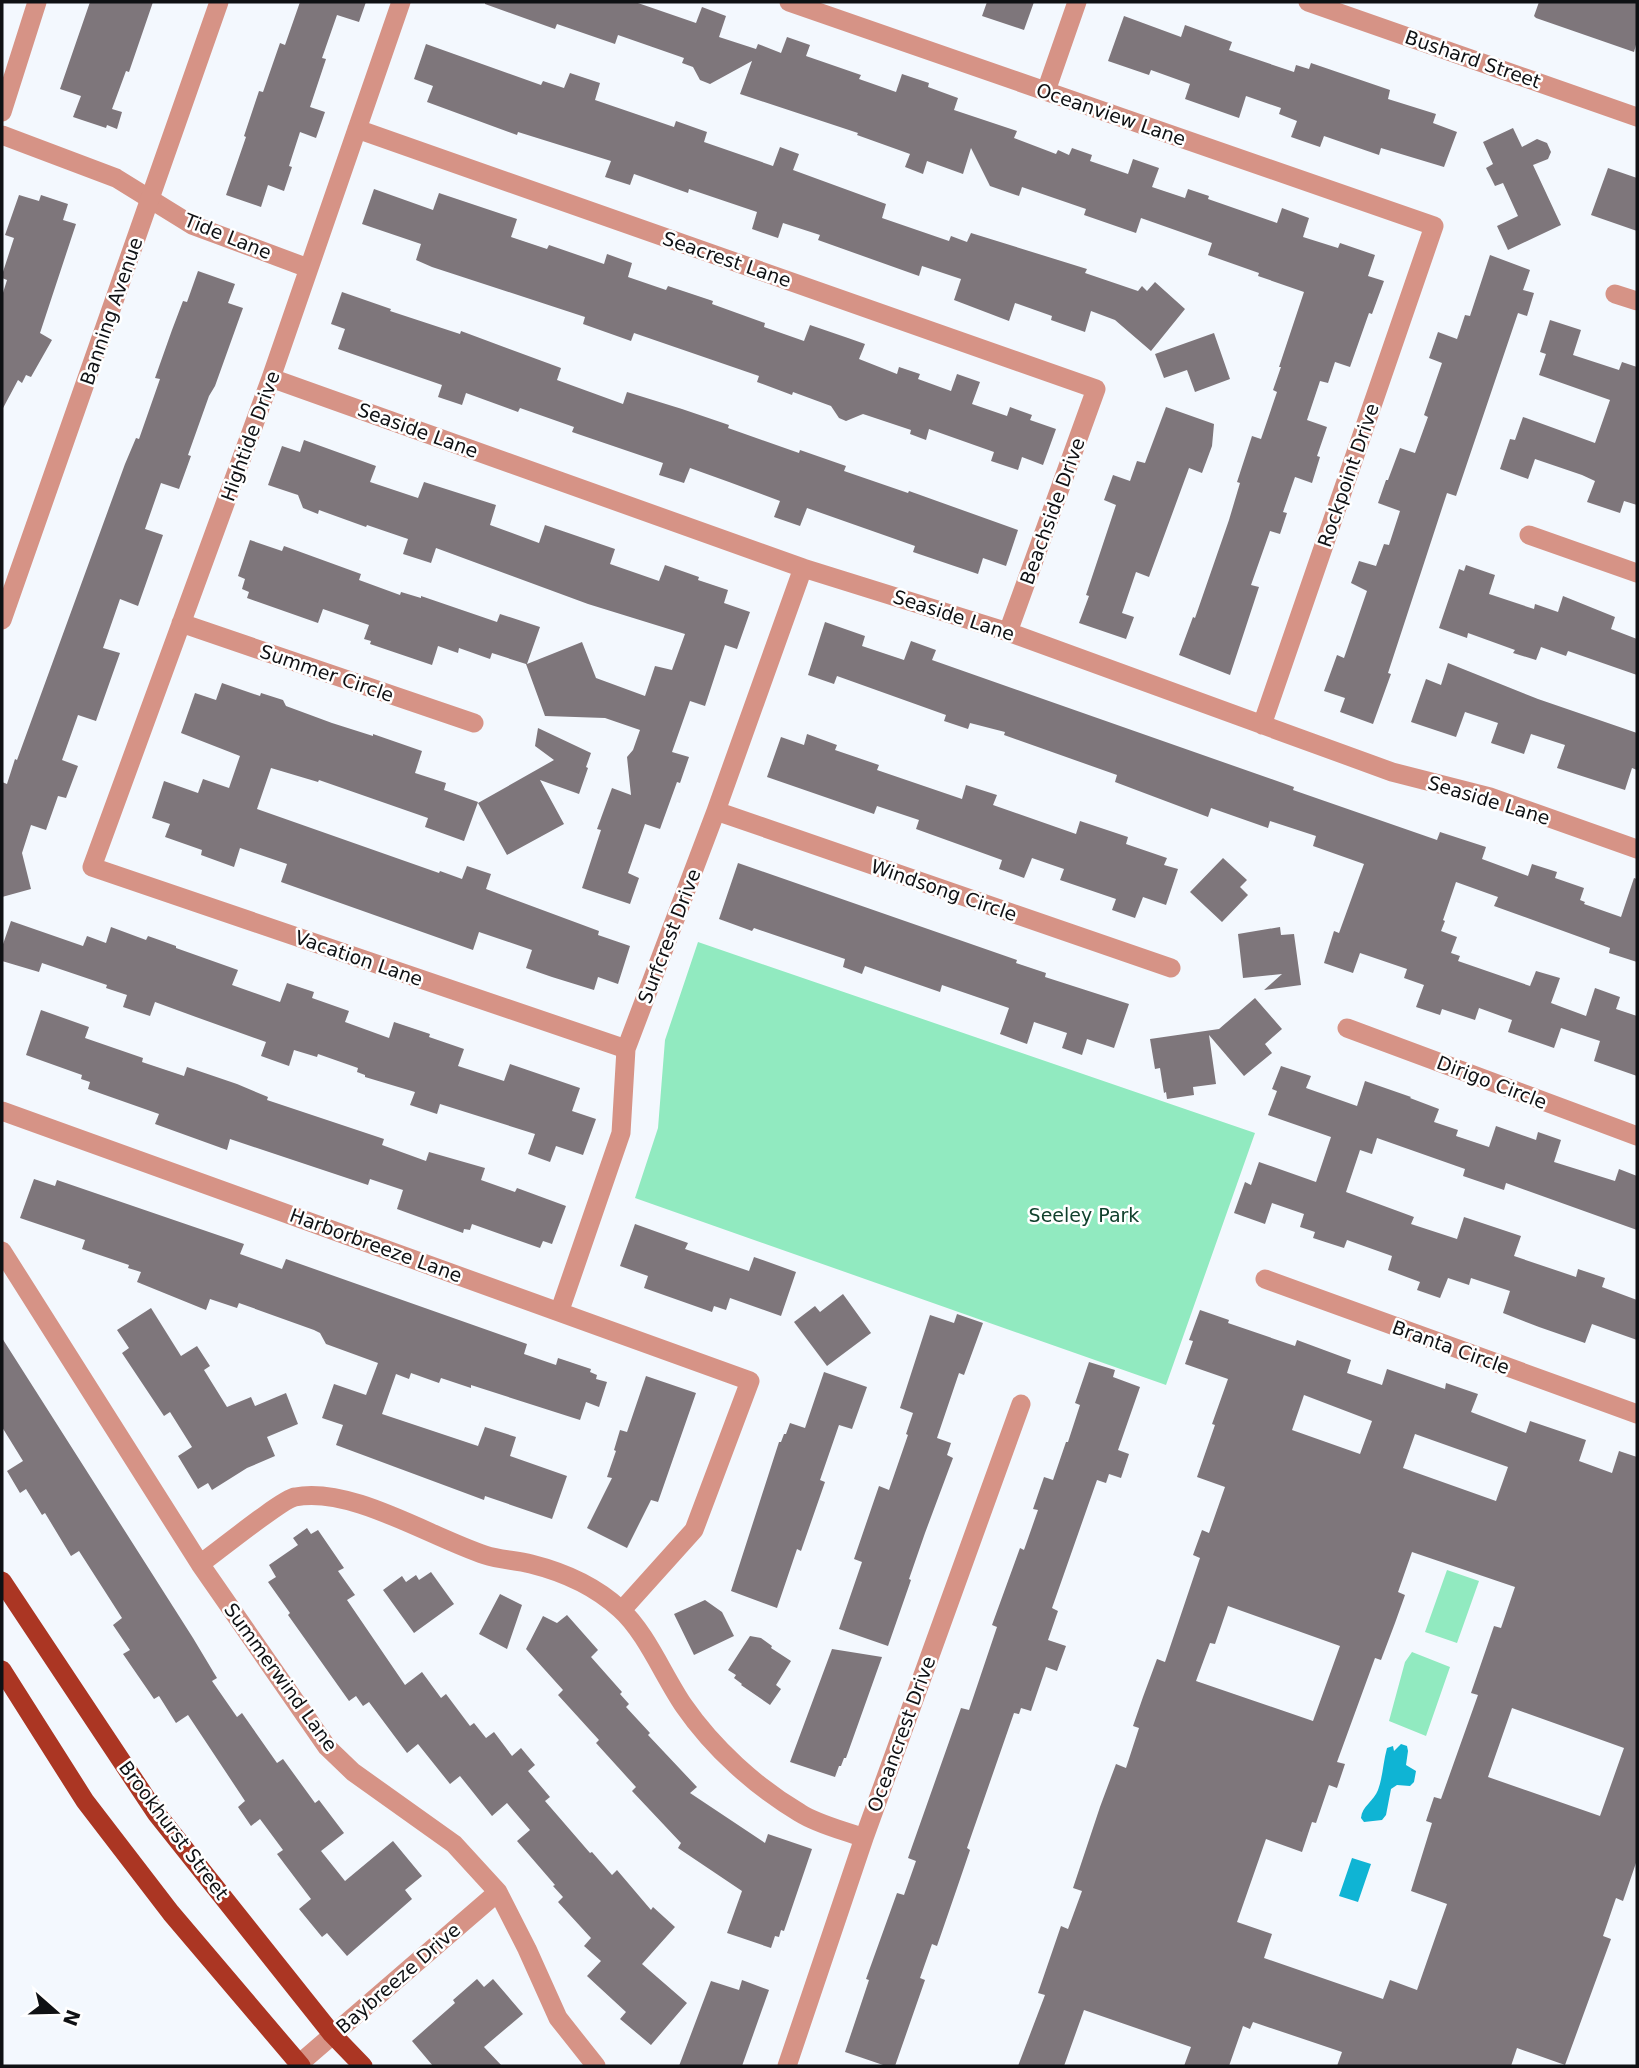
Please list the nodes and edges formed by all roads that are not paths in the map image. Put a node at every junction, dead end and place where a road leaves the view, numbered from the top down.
1 (37, 2) edge
2 (219, 2) edge
3 (401, 2) edge
4 (789, 2) edge
5 (1077, 2) edge
6 (1308, 2) edge
7 (1046, 91) junction
8 (2, 112) edge
9 (1637, 117) edge
10 (357, 130) junction
11 (2, 135) edge
12 (150, 200) junction
13 (1434, 226) joint
14 (308, 268) junction
15 (1615, 293) dead end
16 (1637, 301) edge
17 (271, 378) junction
18 (1096, 389) joint
19 (1529, 535) dead end
20 (803, 568) junction
21 (1637, 573) edge
22 (2, 620) edge
23 (181, 622) junction
24 (1008, 632) junction
25 (474, 723) dead end
26 (1262, 725) junction
27 (716, 811) junction
28 (1637, 849) edge
29 (92, 867) joint
30 (1171, 968) dead end
31 (1347, 1028) dead end
32 (626, 1049) junction
33 (2, 1111) edge
34 (1637, 1136) edge
35 (2, 1251) edge
36 (1265, 1279) dead end
37 (560, 1311) junction
38 (1021, 1404) dead end
39 (1637, 1414) edge
40 (200, 1564) junction
41 (2, 1581) edge
42 (622, 1610) junction
43 (2, 1670) edge
44 (864, 1838) junction
45 (498, 1892) junction
46 (332, 2034) junction
47 (300, 2065) edge
48 (363, 2066) edge
49 (596, 2066) edge
50 (787, 2066) edge

1 - 8 street
2 - 12 street, Banning Avenue
3 - 10 street, Hightide Drive
4 - 7 street, Oceanview Lane
5 - 7 street
6 - 9 street, Bushard Street
7 - 13 street, Oceanview Lane
10 - 14 street, Hightide Drive
10 - 18 street, Seacrest Lane
11 - 12 street, Tide Lane
12 - 14 street, Tide Lane
12 - 22 street, Banning Avenue
13 - 26 street, Rockpoint Drive
14 - 17 street, Hightide Drive
15 - 16 street
17 - 20 street, Seaside Lane
17 - 23 street, Hightide Drive
18 - 24 street, Beachside Drive
19 - 21 street
20 - 24 street, Seaside Lane
20 - 27 street, Surfcrest Drive
23 - 25 street, Summer Circle
23 - 29 street, Hightide Drive
24 - 26 street, Seaside Lane
26 - 28 street, Seaside Lane
27 - 30 street, Windsong Circle
27 - 32 street, Surfcrest Drive
29 - 32 street, Vacation Lane
31 - 34 street, Dirigo Circle
32 - 37 street, Surfcrest Drive
33 - 37 street, Harborbreeze Lane
35 - 40 street, Summerwind Lane
36 - 39 street, Branta Circle
37 - 42 street, Harborbreeze Lane
38 - 44 street, Oceancrest Drive
40 - 42 street
40 - 45 street, Summerwind Lane
41 - 46 main road, Brookhurst Street
42 - 44 street
43 - 47 main road
44 - 50 street, Oceancrest Drive
45 - 46 street, Baybreeze Drive
45 - 49 street, Summerwind Lane
46 - 47 street, Baybreeze Drive
46 - 48 main road, Brookhurst Street

